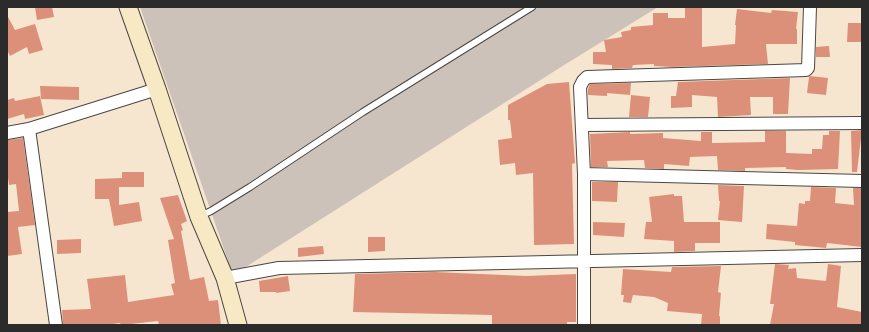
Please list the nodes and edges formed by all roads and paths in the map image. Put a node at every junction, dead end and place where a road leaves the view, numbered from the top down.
1 (128, 7) edge
2 (532, 7) edge
3 (810, 7) edge
4 (157, 89) junction
5 (862, 123) edge
6 (582, 125) junction
7 (29, 128) junction
8 (7, 133) edge
9 (584, 174) junction
10 (862, 181) edge
11 (199, 217) junction
12 (862, 256) edge
13 (583, 262) junction
14 (225, 278) junction
15 (56, 325) edge
16 (238, 325) edge
17 (584, 325) edge

1 - 4 street
2 - 11 lane
3 - 6 street
4 - 7 street
4 - 11 street
5 - 6 street
6 - 9 street
7 - 8 street
7 - 15 street
9 - 10 street
9 - 13 street
11 - 14 street
12 - 13 street
13 - 14 street
13 - 17 street
14 - 16 street

